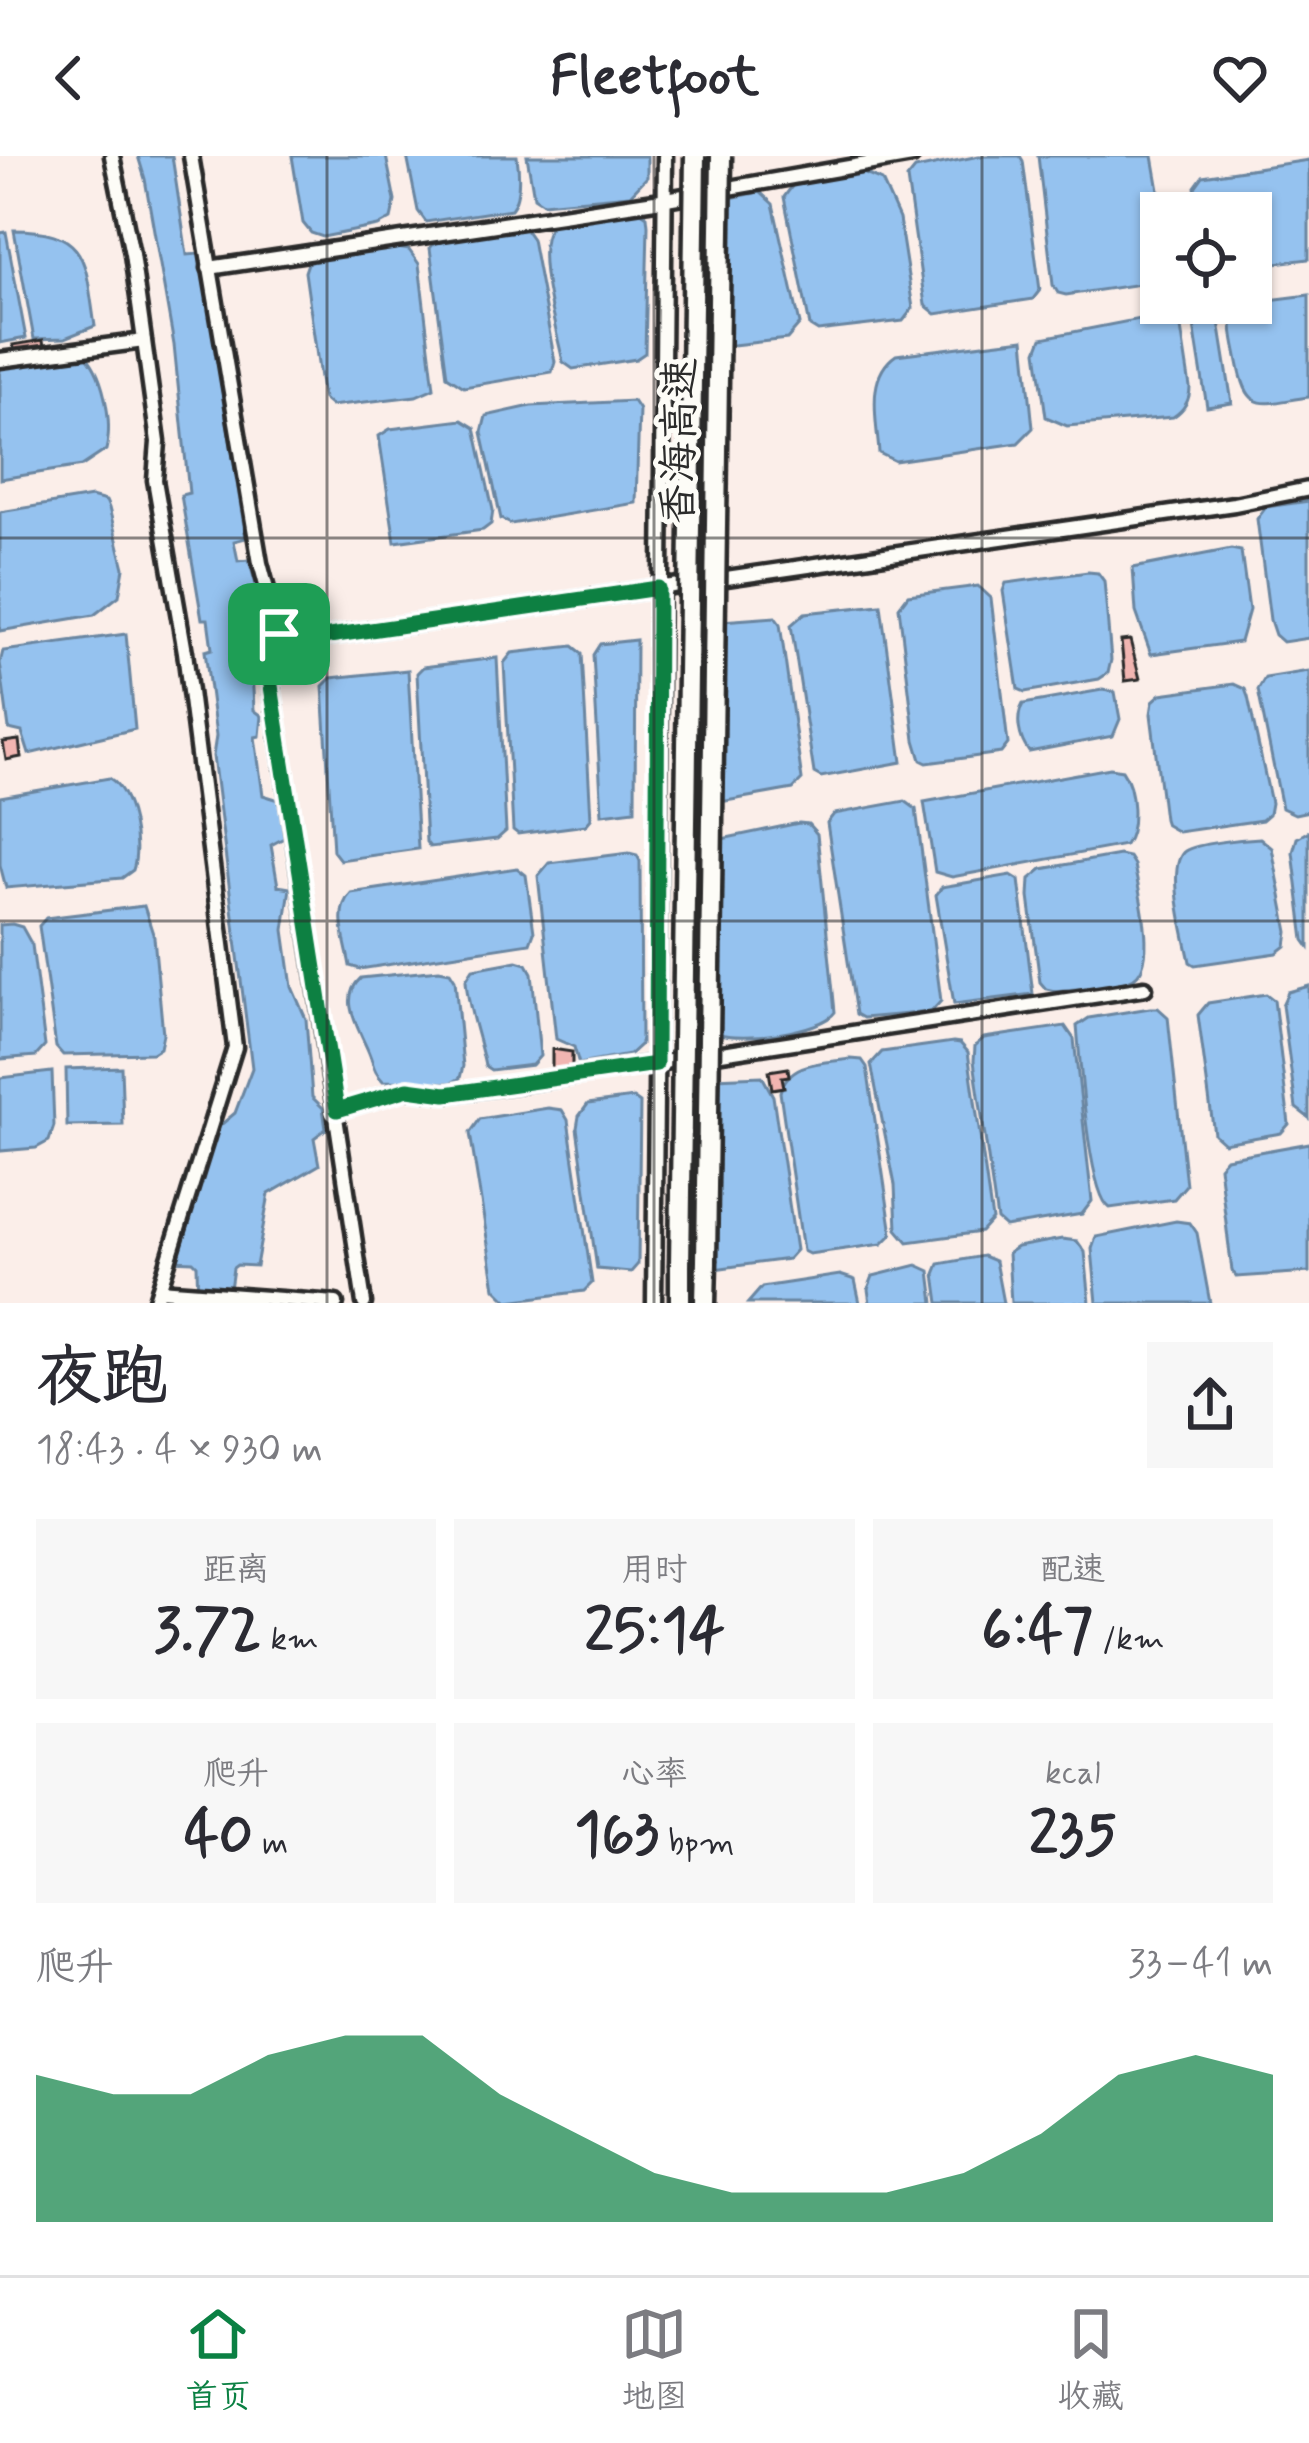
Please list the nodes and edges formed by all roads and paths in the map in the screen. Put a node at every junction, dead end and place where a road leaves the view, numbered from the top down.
1 (112, 156) edge
2 (191, 156) edge
3 (665, 156) edge
4 (694, 156) edge
5 (721, 156) edge
6 (912, 156) edge
7 (664, 200) junction
8 (209, 268) junction
9 (144, 340) junction
10 (0, 360) edge
11 (1309, 490) edge
12 (658, 588) junction
13 (279, 634) junction
14 (1145, 988) dead end
15 (656, 1064) junction
16 (337, 1110) junction
17 (157, 1296) edge
18 (335, 1303) edge
19 (364, 1303) edge
20 (654, 1303) edge
21 (680, 1303) edge
22 (705, 1303) edge

1 - 9 street
2 - 8 street
3 - 7 street
4 - 21 highway, 香海高速, bridge
5 - 22 highway, 香海高速, bridge
6 - 7 street
7 - 8 street
7 - 12 street
8 - 13 street
9 - 10 street
9 - 17 street
11 - 12 street
12 - 13 street
12 - 15 street
13 - 16 street
14 - 15 street
15 - 16 street
15 - 20 street
16 - 19 street
17 - 18 street

